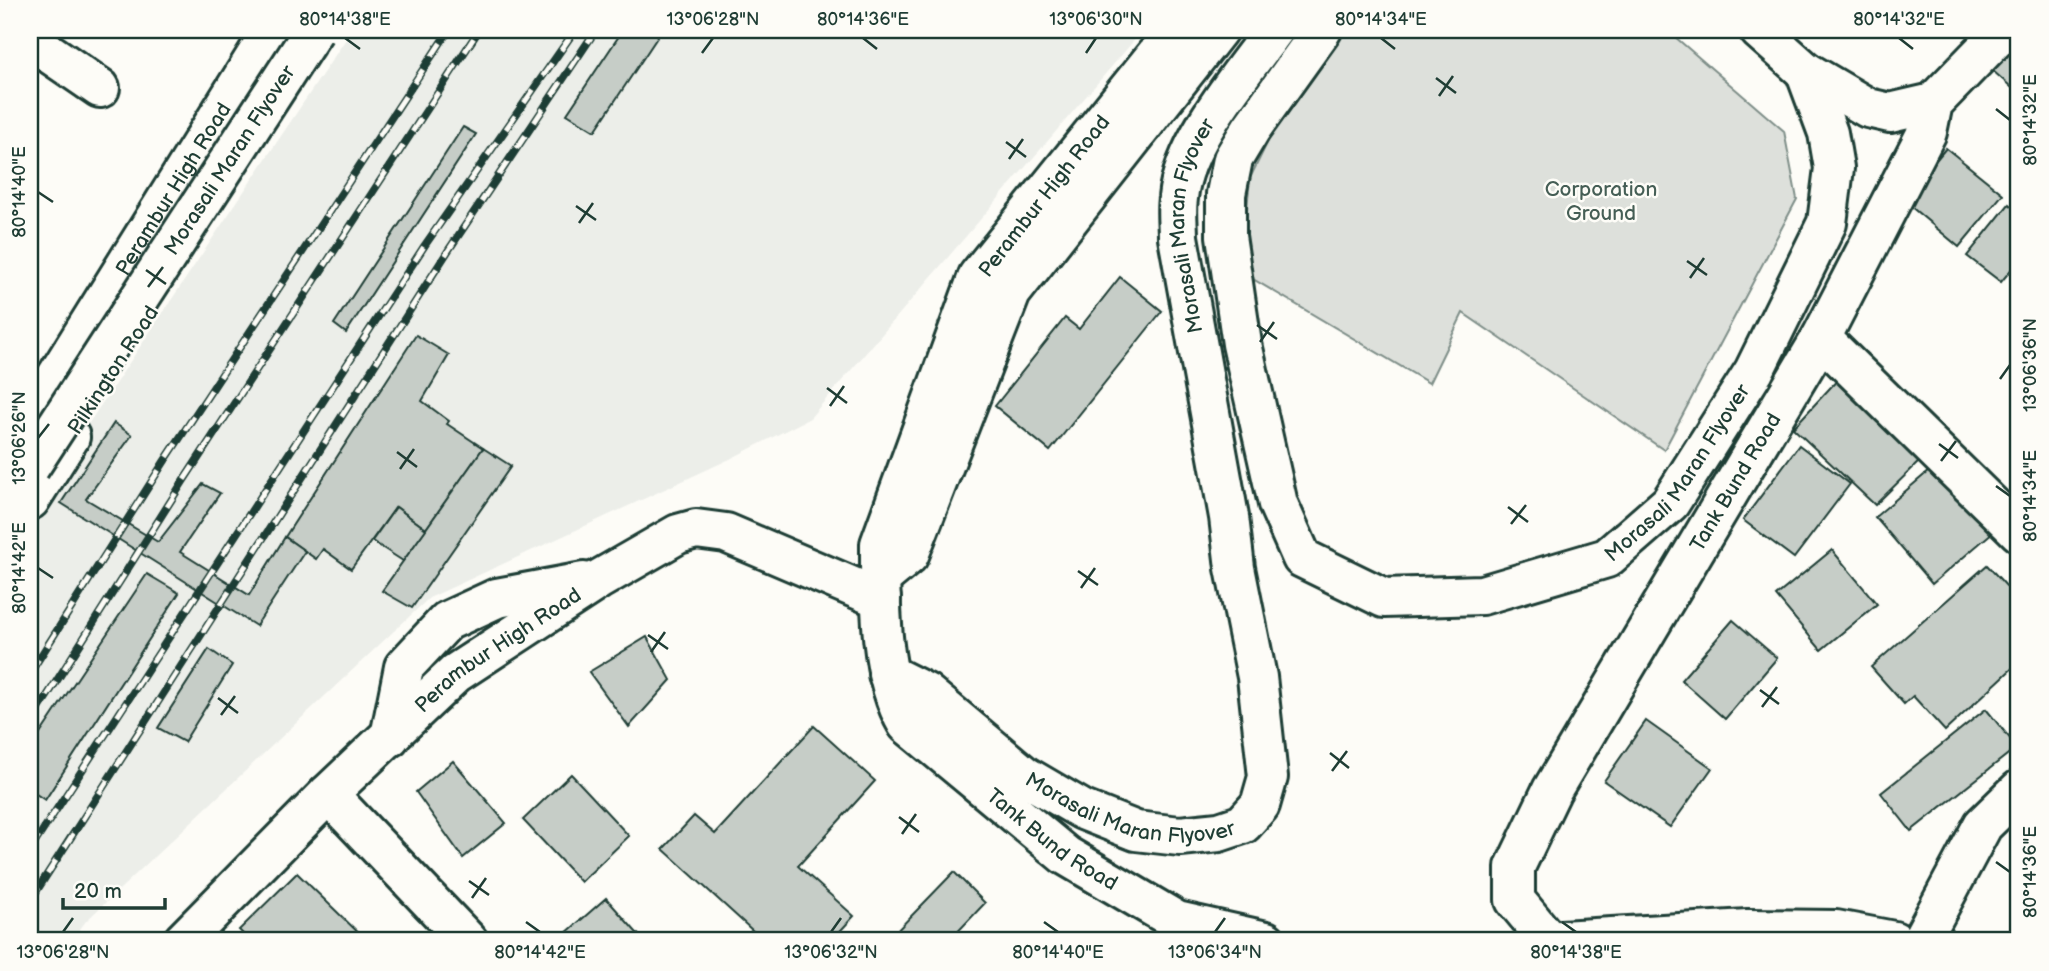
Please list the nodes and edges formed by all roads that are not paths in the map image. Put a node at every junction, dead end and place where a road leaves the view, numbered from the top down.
1 (272, 30) edge
2 (314, 30) edge
3 (334, 30) edge
4 (1176, 30) edge
5 (1218, 30) edge
6 (1274, 30) edge
7 (1322, 30) edge
8 (1759, 30) edge
9 (2004, 30) edge
10 (30, 40) edge
11 (1805, 71) junction
12 (100, 88) dead end
13 (1933, 103) junction
14 (1821, 338) junction
15 (30, 419) edge
16 (30, 467) edge
17 (30, 500) edge
18 (2019, 532) edge
19 (881, 589) junction
20 (888, 674) junction
21 (2019, 790) edge
22 (328, 794) junction
23 (1178, 931) edge
24 (183, 941) edge
25 (468, 941) edge
26 (1266, 941) edge
27 (1544, 941) edge
28 (1549, 941) edge
29 (1894, 941) edge
30 (1921, 941) edge

1 - 15 main road, Perambur High Road
2 - 16 main road, Morasali Maran Flyover, bridge
3 - 17 main road, Pilkington Road
4 - 19 main road, Perambur High Road
5 - 19 main road
6 - 20 main road, Morasali Maran Flyover
7 - 11 main road, Morasali Maran Flyover
8 - 11 main road
9 - 13 main road
10 - 12 main road
11 - 13 main road
13 - 14 main road, Tank Bund Road
14 - 18 main road
14 - 28 main road, Tank Bund Road
19 - 20 main road, Tank Bund Road
19 - 22 main road, Perambur High Road
20 - 23 main road, Tank Bund Road
21 - 30 main road
22 - 24 main road
22 - 25 main road
23 - 26 main road, Tank Bund Road
27 - 28 main road
28 - 29 main road

